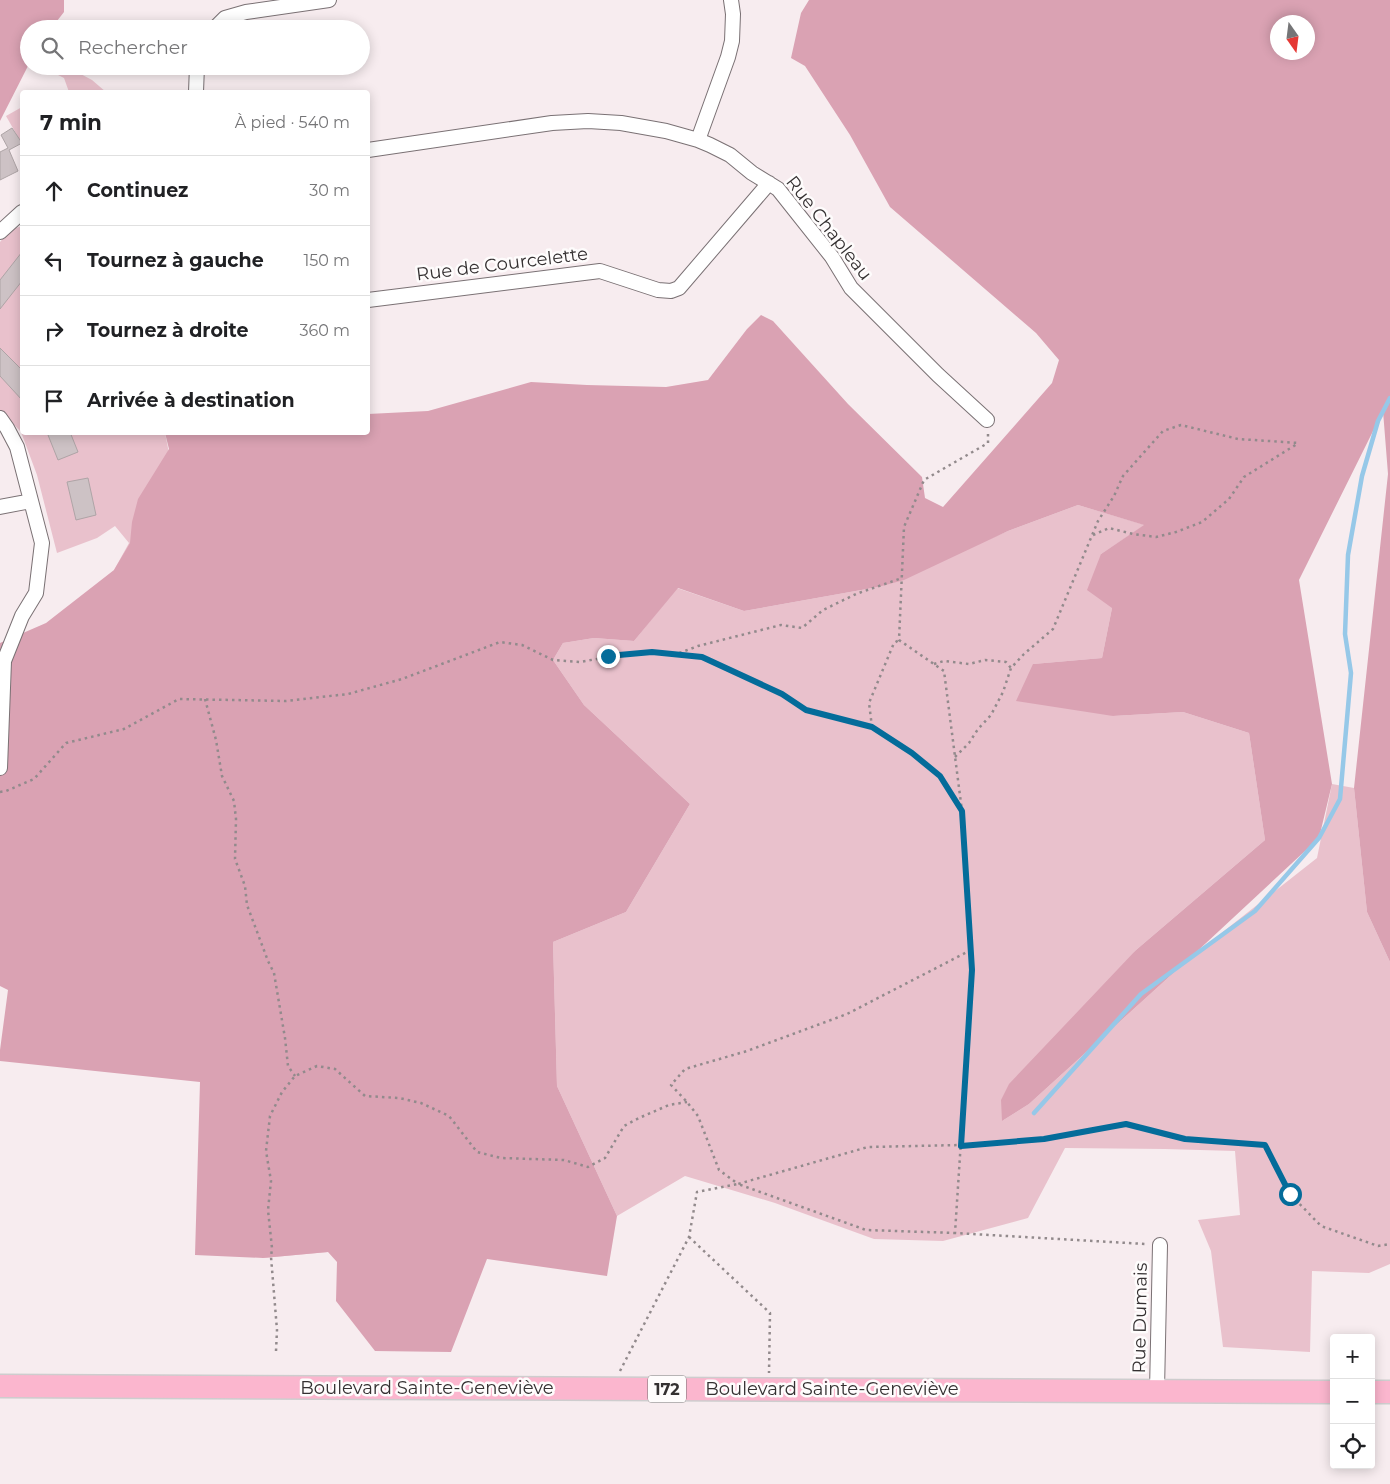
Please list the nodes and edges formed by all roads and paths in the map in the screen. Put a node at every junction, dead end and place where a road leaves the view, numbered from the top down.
1 (329, 0) edge
2 (731, 0) edge
3 (223, 20) edge
4 (196, 75) edge
5 (196, 90) edge
6 (698, 140) junction
7 (370, 150) edge
8 (770, 183) junction
9 (20, 214) edge
10 (0, 232) edge
11 (370, 300) edge
12 (0, 418) edge
13 (987, 420) joint
14 (31, 501) junction
15 (0, 507) edge
16 (1091, 536) junction
17 (902, 578) junction
18 (899, 640) junction
19 (674, 655) junction
20 (934, 664) junction
21 (1011, 668) junction
22 (205, 699) junction
23 (872, 727) junction
24 (956, 757) junction
25 (0, 768) edge
26 (0, 792) edge
27 (962, 811) junction
28 (971, 950) junction
29 (295, 1076) junction
30 (687, 1102) junction
31 (961, 1146) junction
32 (738, 1184) junction
33 (955, 1233) junction
34 (689, 1237) junction
35 (1390, 1244) edge
36 (1160, 1245) joint
37 (276, 1351) dead end
38 (0, 1386) edge
39 (612, 1388) junction
40 (769, 1389) junction
41 (1158, 1391) junction
42 (1330, 1392) edge
43 (1375, 1392) edge
44 (1390, 1392) edge

1 - 3 street
2 - 6 street
4 - 5 street
6 - 7 street, Rue Chapleau
6 - 8 street, Rue Chapleau
8 - 11 street, Rue de Courcelette
8 - 13 street, Rue Chapleau
9 - 10 street
12 - 14 street
13 - 17 path
14 - 15 street
14 - 25 street
16 - 16 path
16 - 21 path
17 - 18 path
17 - 19 path
18 - 20 path
18 - 23 path
19 - 22 path
19 - 23 path
20 - 21 path
20 - 24 path
21 - 24 path
22 - 26 path
22 - 29 path
23 - 27 path
24 - 27 path
27 - 28 path
28 - 30 path
28 - 31 path
29 - 30 path
29 - 37 path
30 - 32 path
31 - 32 path
31 - 33 path
31 - 35 path
32 - 33 path
32 - 34 path
33 - 36 path
34 - 39 path
34 - 40 path
36 - 41 street, Rue Dumais
38 - 39 main road, Boulevard Sainte-Geneviève / 172
39 - 40 main road, Boulevard Sainte-Geneviève / 172
40 - 41 main road, Boulevard Sainte-Geneviève / 172
41 - 42 main road, Boulevard Sainte-Geneviève / 172
43 - 44 main road

